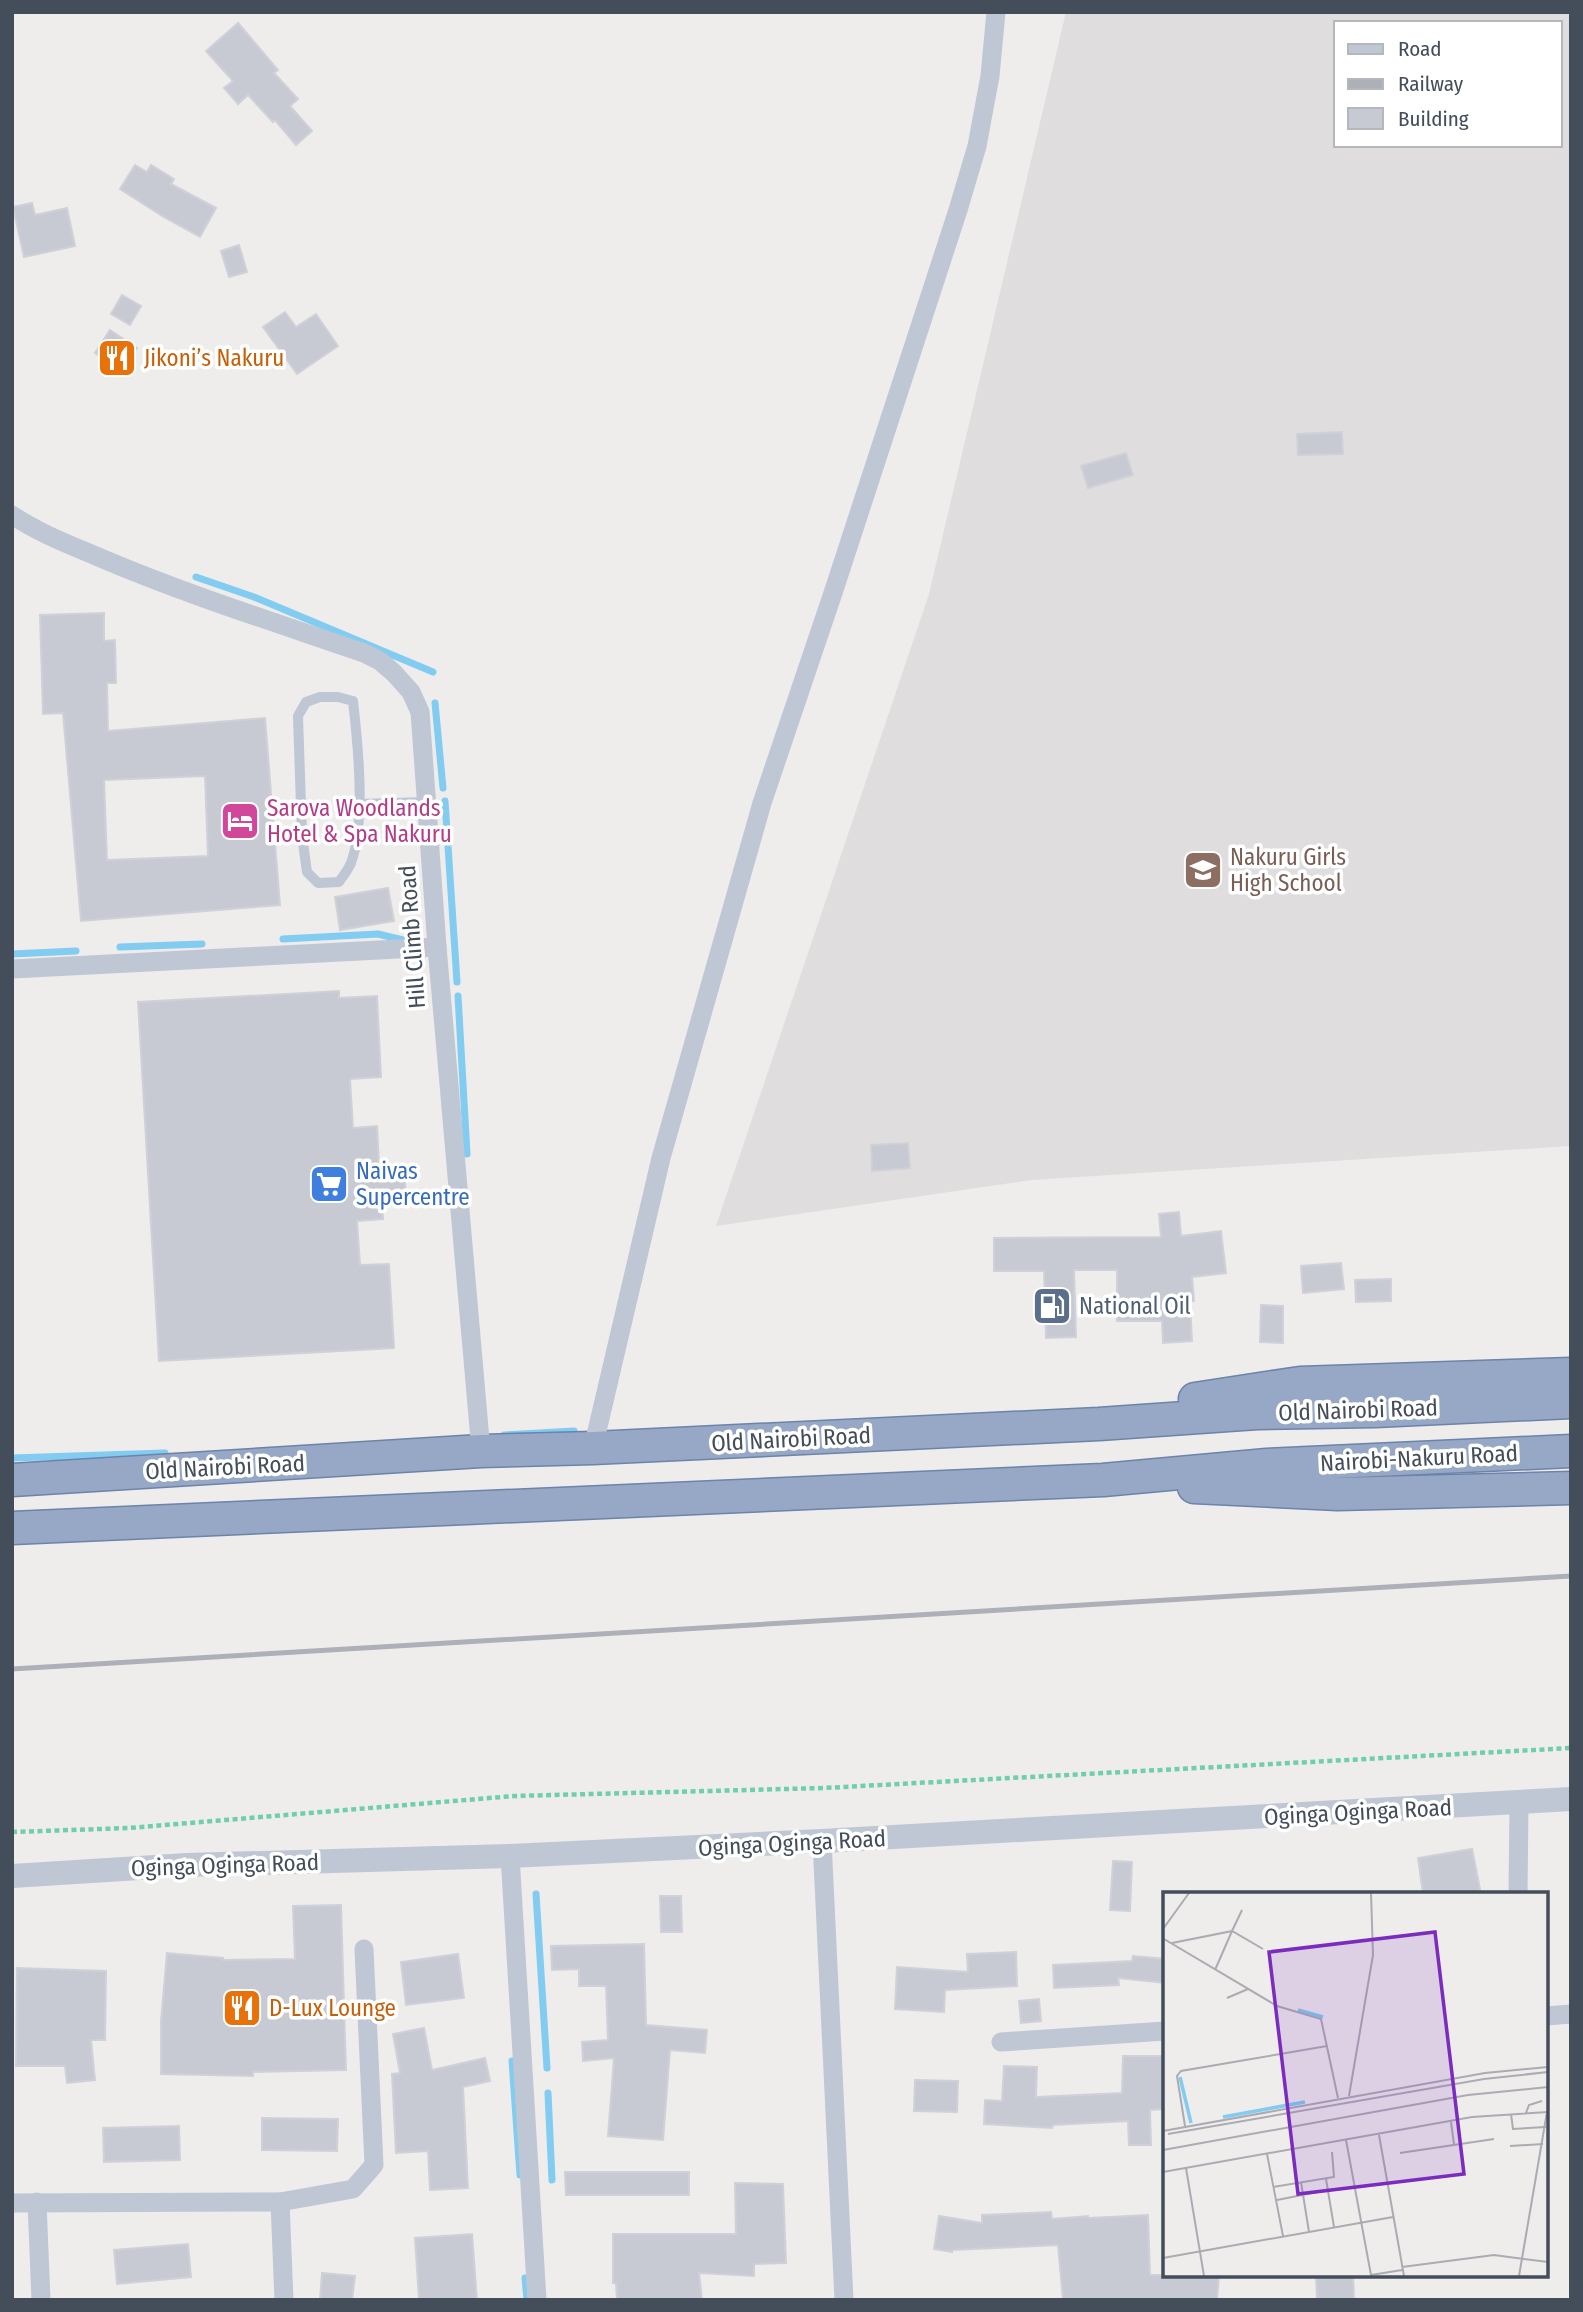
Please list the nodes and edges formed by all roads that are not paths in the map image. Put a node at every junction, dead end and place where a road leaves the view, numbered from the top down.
1 (996, 12) edge
2 (12, 515) edge
3 (427, 802) junction
4 (358, 804) junction
5 (437, 947) junction
6 (12, 969) edge
7 (1571, 1374) edge
8 (1571, 1402) edge
9 (1099, 1424) junction
10 (593, 1448) junction
11 (481, 1451) junction
12 (1571, 1451) edge
13 (12, 1480) edge
14 (1102, 1480) junction
15 (1571, 1488) edge
16 (12, 1528) edge
17 (1571, 1799) edge
18 (1519, 1804) junction
19 (822, 1841) junction
20 (510, 1856) junction
21 (12, 1876) edge
22 (1518, 1892) edge
23 (364, 1950) dead end
24 (1571, 2014) edge
25 (1548, 2016) edge
26 (1163, 2031) edge
27 (1001, 2042) dead end
28 (37, 2202) junction
29 (280, 2202) junction
30 (12, 2203) edge
31 (41, 2300) edge
32 (284, 2300) edge
33 (537, 2300) edge
34 (844, 2300) edge

1 - 10 street
2 - 3 street, Hill Climb Road
3 - 4 lane
3 - 5 street, Hill Climb Road
4 - 4 lane
5 - 6 street
5 - 11 street, Hill Climb Road
7 - 9 highway
8 - 9 highway, Old Nairobi Road
9 - 10 highway, Old Nairobi Road
10 - 11 highway, Old Nairobi Road
11 - 13 highway, Old Nairobi Road
12 - 14 highway, Nairobi-Nakuru Road
14 - 15 highway
14 - 16 highway
17 - 18 street, Oginga Oginga Road
18 - 19 street, Oginga Oginga Road
18 - 22 street
19 - 20 street, Oginga Oginga Road
19 - 34 street
20 - 21 street, Oginga Oginga Road
20 - 33 street
23 - 29 street
24 - 25 street
26 - 27 street
28 - 29 street
28 - 30 street
28 - 31 street
29 - 32 street

